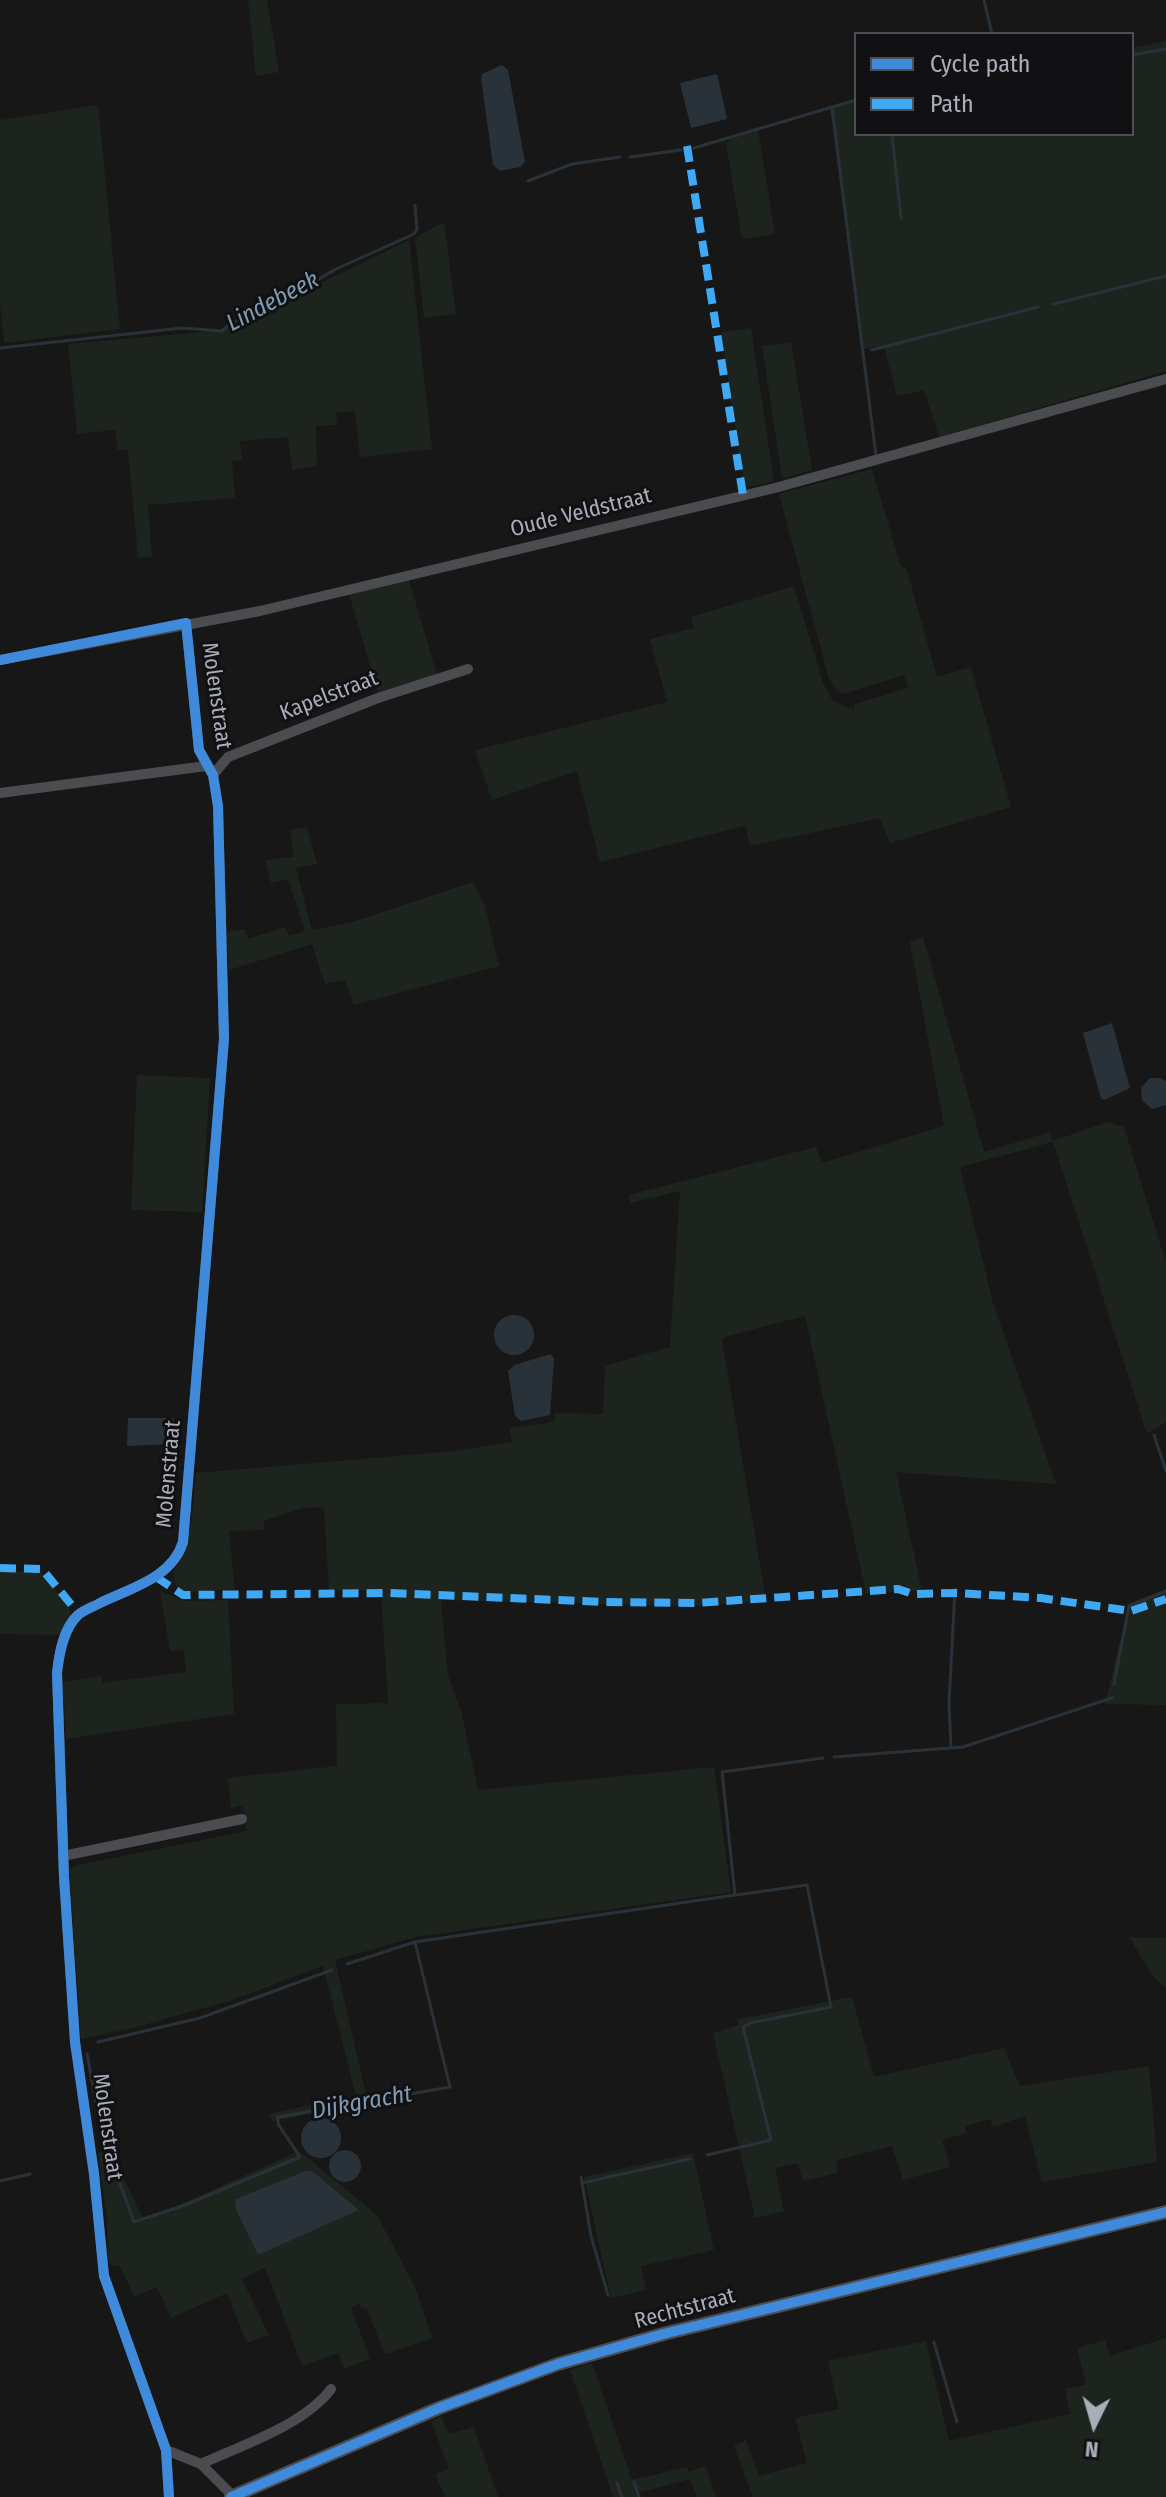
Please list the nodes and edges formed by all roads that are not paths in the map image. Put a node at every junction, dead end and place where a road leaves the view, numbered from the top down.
1 (1166, 379) edge
2 (186, 623) junction
3 (0, 660) edge
4 (468, 669) dead end
5 (209, 770) junction
6 (0, 793) edge
7 (242, 1819) dead end
8 (63, 1856) junction
9 (1166, 2212) edge
10 (331, 2389) dead end
11 (166, 2450) junction
12 (201, 2464) junction
13 (232, 2496) edge
14 (169, 2497) edge

1 - 2 street, Oude Veldstraat
2 - 3 street, Oude Veldstraat
2 - 5 street, Molenstraat
4 - 5 street, Kapelstraat
5 - 6 street
5 - 8 street, Molenstraat
7 - 8 street
8 - 11 street, Molenstraat
9 - 13 street, Rechtstraat
10 - 12 street
11 - 12 street
11 - 14 street, Molenstraat
12 - 13 street

